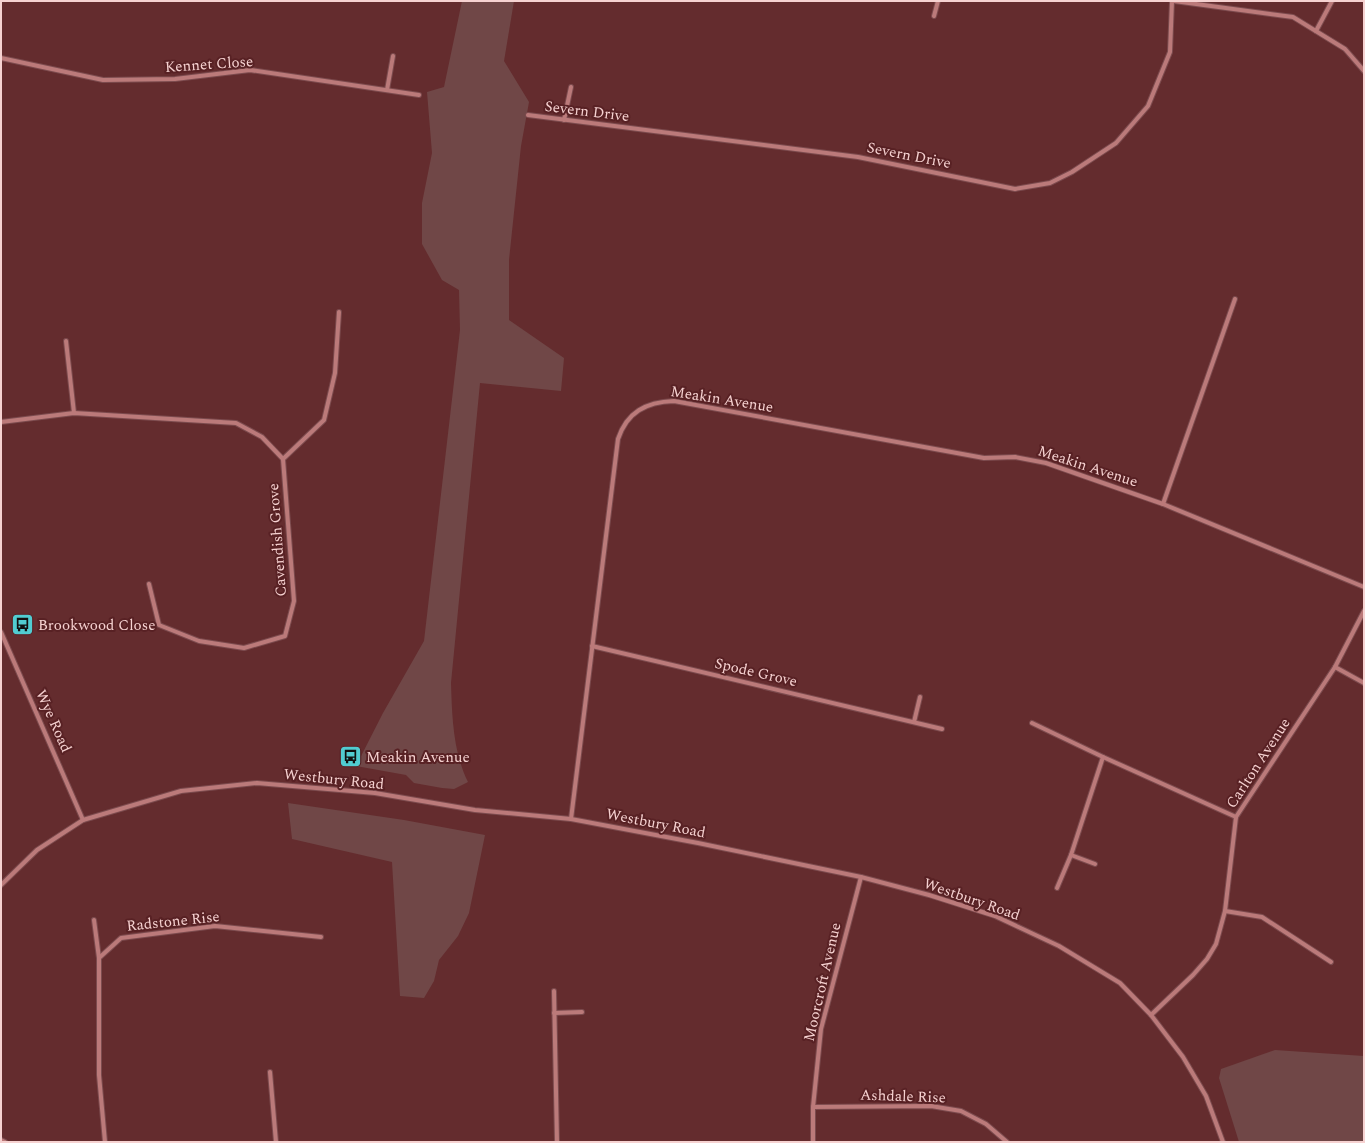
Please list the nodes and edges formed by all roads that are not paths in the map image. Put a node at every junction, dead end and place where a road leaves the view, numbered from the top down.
1 (938, 1) edge
2 (1173, 1) edge
3 (1332, 1) edge
4 (934, 16) dead end
5 (1316, 31) junction
6 (393, 56) dead end
7 (1, 58) edge
8 (1364, 71) edge
9 (571, 87) dead end
10 (387, 90) junction
11 (419, 95) dead end
12 (528, 115) dead end
13 (564, 120) junction
14 (1235, 299) dead end
15 (339, 312) dead end
16 (66, 341) dead end
17 (74, 413) junction
18 (1, 422) edge
19 (283, 459) junction
20 (1163, 504) junction
21 (149, 584) dead end
22 (1364, 587) edge
23 (1364, 612) edge
24 (1, 632) edge
25 (6, 644) junction
26 (1, 646) edge
27 (592, 646) junction
28 (1334, 667) junction
29 (1364, 682) edge
30 (920, 697) dead end
31 (914, 722) junction
32 (1032, 723) dead end
33 (942, 729) dead end
34 (1103, 757) junction
35 (1236, 816) junction
36 (571, 819) junction
37 (83, 820) junction
38 (1071, 855) junction
39 (1095, 864) dead end
40 (861, 877) junction
41 (1, 885) edge
42 (1057, 888) dead end
43 (1225, 911) junction
44 (94, 920) dead end
45 (321, 937) dead end
46 (99, 958) junction
47 (1331, 962) dead end
48 (554, 991) dead end
49 (582, 1012) dead end
50 (554, 1013) junction
51 (1151, 1014) junction
52 (270, 1072) dead end
53 (813, 1107) junction
54 (1, 1140) edge
55 (4, 1142) edge
56 (105, 1142) edge
57 (276, 1142) edge
58 (557, 1142) edge
59 (813, 1142) edge
60 (1007, 1142) edge
61 (1223, 1142) edge

1 - 4 street
2 - 5 street
2 - 13 street, Severn Drive
3 - 5 street
5 - 8 street
6 - 10 street
7 - 10 street, Kennet Close
9 - 13 street
10 - 11 street, Kennet Close
12 - 13 street, Severn Drive
14 - 20 street
15 - 19 street
16 - 17 street
17 - 18 street
17 - 19 street
19 - 21 street, Cavendish Grove
20 - 22 street, Meakin Avenue
20 - 27 street, Meakin Avenue
23 - 28 street, Carlton Avenue
24 - 25 street, Wye Road
25 - 26 street
25 - 37 street, Wye Road
27 - 31 street, Spode Grove
27 - 36 street, Meakin Avenue
28 - 29 street
28 - 35 street, Carlton Avenue
30 - 31 street
31 - 33 street, Spode Grove
32 - 34 street
34 - 35 street
34 - 38 street
35 - 43 street, Carlton Avenue
36 - 37 street, Westbury Road
36 - 40 street, Westbury Road
37 - 41 street, Westbury Road
38 - 39 street
38 - 42 street
40 - 51 street, Westbury Road
40 - 53 street, Moorcroft Avenue
43 - 47 street
43 - 51 street, Carlton Avenue
44 - 46 street
45 - 46 street, Radstone Rise
46 - 56 street
48 - 50 street
49 - 50 street
50 - 58 street
51 - 61 street, Westbury Road
52 - 57 street
53 - 59 street, Moorcroft Avenue
53 - 60 street, Ashdale Rise
54 - 55 street

